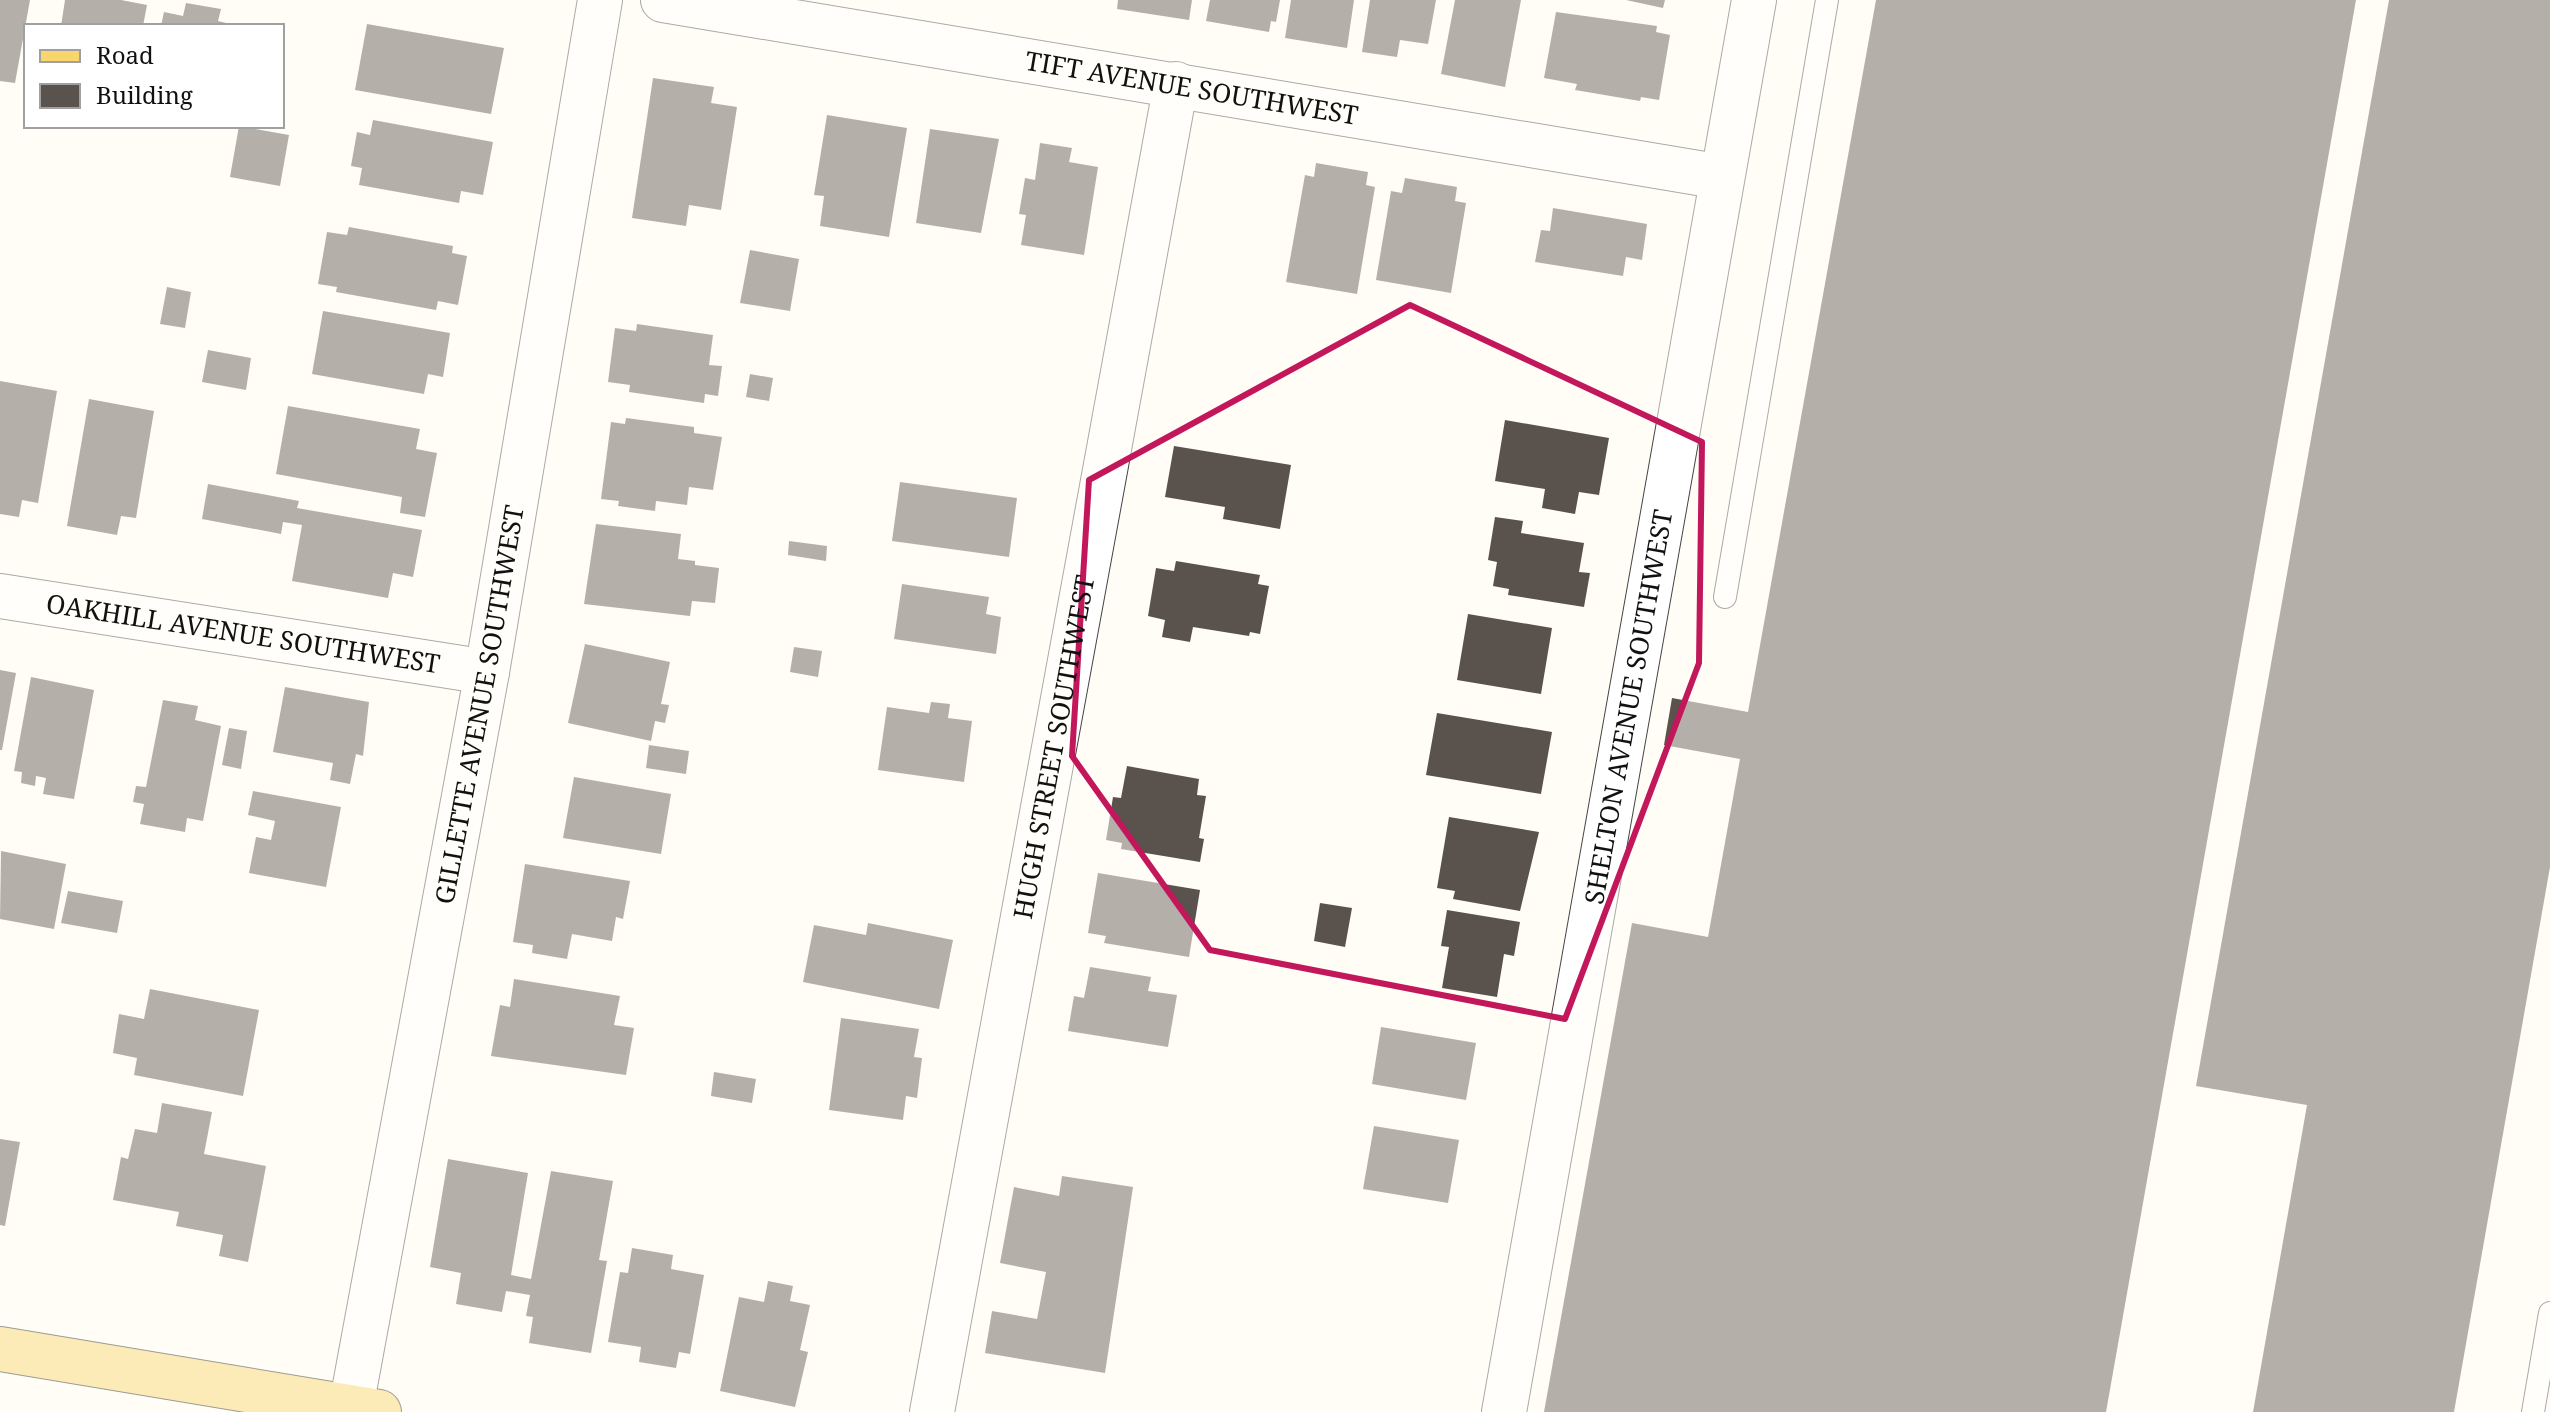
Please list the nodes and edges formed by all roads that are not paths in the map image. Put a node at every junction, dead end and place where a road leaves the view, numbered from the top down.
1 (600, 0) edge
2 (663, 0) edge
3 (1754, 0) edge
4 (1827, 0) edge
5 (1176, 84) junction
6 (1722, 177) junction
7 (0, 596) edge
8 (1725, 597) dead end
9 (487, 672) junction
10 (2550, 1313) edge
11 (0, 1349) edge
12 (289, 1405) edge
13 (365, 1410) edge
14 (932, 1412) edge
15 (1504, 1412) edge
16 (2533, 1412) edge

1 - 9 street, GILLETTE AVENUE SOUTHWEST
2 - 5 street, TIFT AVENUE SOUTHWEST
3 - 6 street, SHELTON AVENUE SOUTHWEST
4 - 8 lane
5 - 6 street, TIFT AVENUE SOUTHWEST
5 - 14 street, HUGH STREET SOUTHWEST
6 - 15 street, SHELTON AVENUE SOUTHWEST
7 - 9 street, OAKHILL AVENUE SOUTHWEST
9 - 13 street, GILLETTE AVENUE SOUTHWEST
10 - 16 lane
11 - 12 main road
12 - 13 main road

